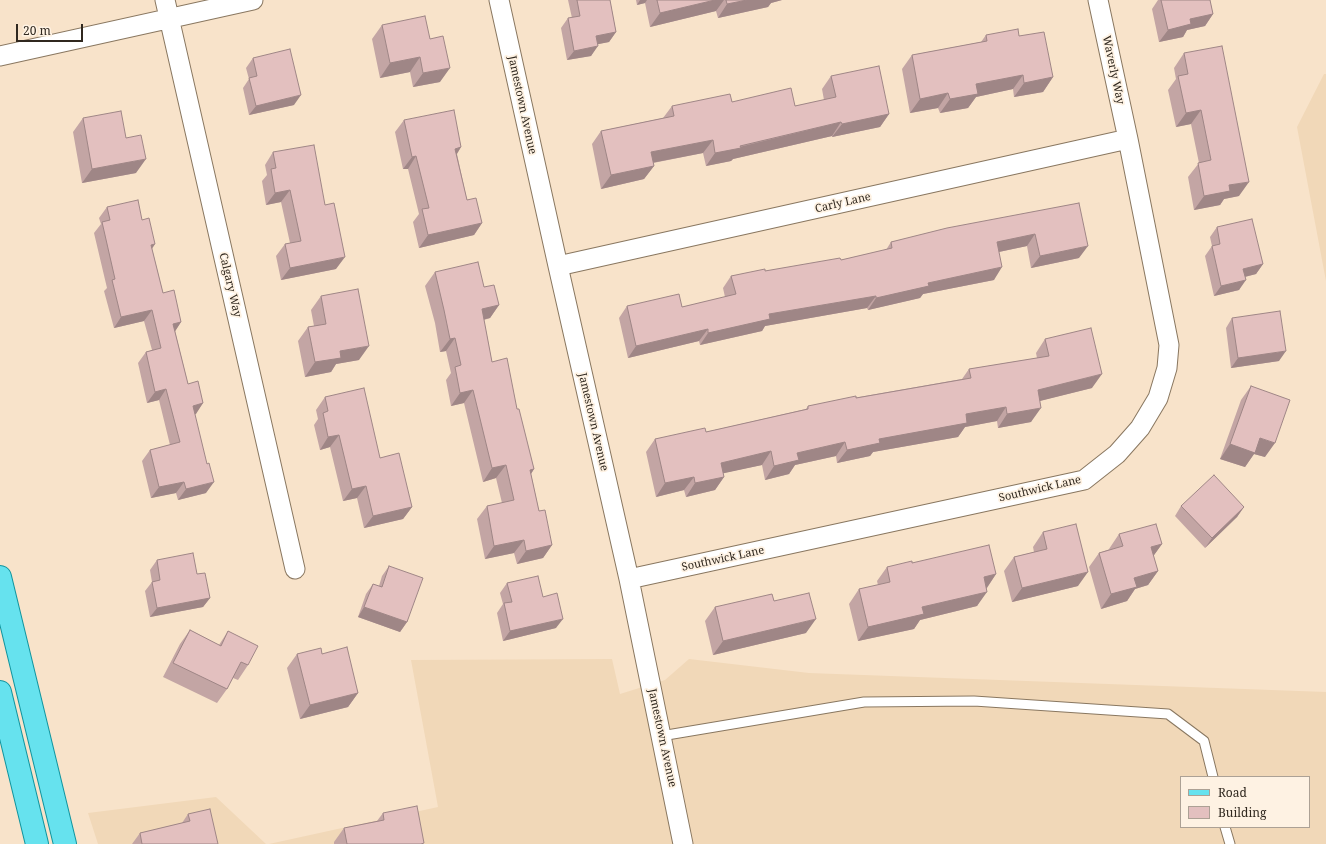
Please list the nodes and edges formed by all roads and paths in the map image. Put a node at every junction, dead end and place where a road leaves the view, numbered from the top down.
1 (165, 0) edge
2 (253, 0) edge
3 (499, 0) edge
4 (1098, 0) edge
5 (169, 19) junction
6 (0, 56) edge
7 (1128, 139) junction
8 (558, 266) junction
9 (295, 569) dead end
10 (0, 577) edge
11 (629, 579) junction
12 (0, 692) edge
13 (661, 736) junction
14 (1213, 776) edge
15 (1225, 828) edge
16 (38, 844) edge
17 (65, 844) edge
18 (683, 844) edge
19 (1230, 844) edge

1 - 5 street, Calgary Way
2 - 5 street
3 - 8 street, Jamestown Avenue
4 - 7 street, Waverly Way
5 - 6 street
5 - 9 street, Calgary Way
7 - 8 street, Carly Lane
7 - 11 street, Southwick Lane
8 - 11 street, Jamestown Avenue
10 - 17 main road
11 - 13 street, Jamestown Avenue
12 - 16 main road
13 - 14 lane
13 - 18 street, Jamestown Avenue
15 - 19 lane

